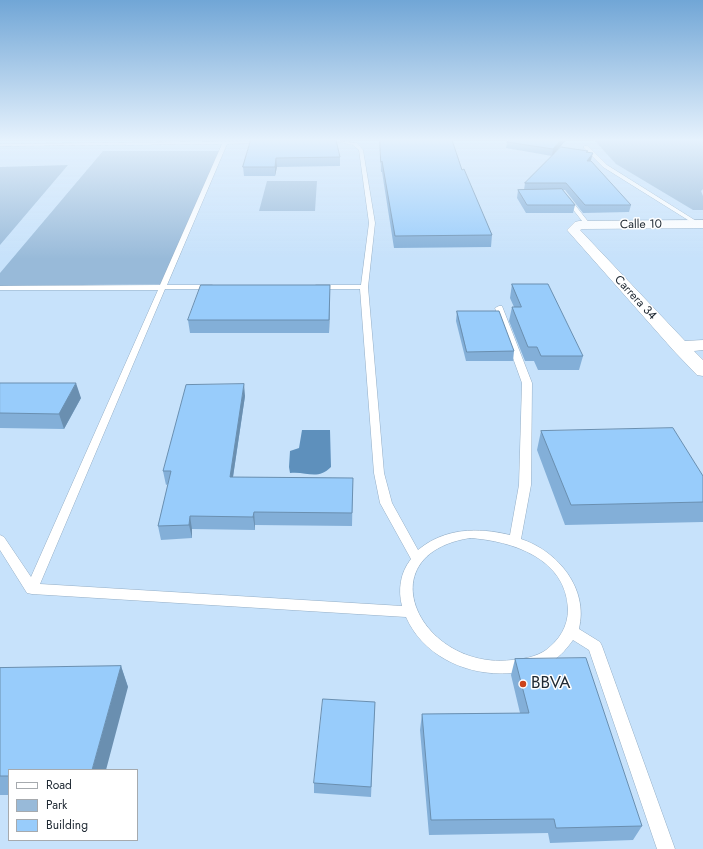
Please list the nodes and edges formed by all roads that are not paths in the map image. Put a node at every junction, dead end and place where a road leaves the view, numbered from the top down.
1 (208, 180) edge
2 (365, 180) edge
3 (628, 180) edge
4 (563, 193) edge
5 (701, 224) edge
6 (584, 225) junction
7 (164, 287) junction
8 (218, 287) edge
9 (310, 287) edge
10 (364, 287) junction
11 (0, 288) edge
12 (499, 308) dead end
13 (703, 345) edge
14 (680, 347) junction
15 (703, 371) edge
16 (0, 540) edge
17 (516, 541) junction
18 (417, 559) junction
19 (32, 589) junction
20 (410, 612) junction
21 (570, 631) junction
22 (666, 849) edge

1 - 7 lane
2 - 10 lane
3 - 5 lane
4 - 6 lane
5 - 6 street, Calle 10
6 - 14 street, Carrera 34
7 - 8 lane
7 - 11 lane
7 - 19 lane
9 - 10 lane
10 - 18 lane
12 - 17 lane
13 - 14 street
14 - 15 street, Carrera 34
16 - 19 lane
17 - 18 lane
17 - 21 lane
18 - 20 lane
19 - 20 lane
20 - 21 lane
21 - 22 lane

